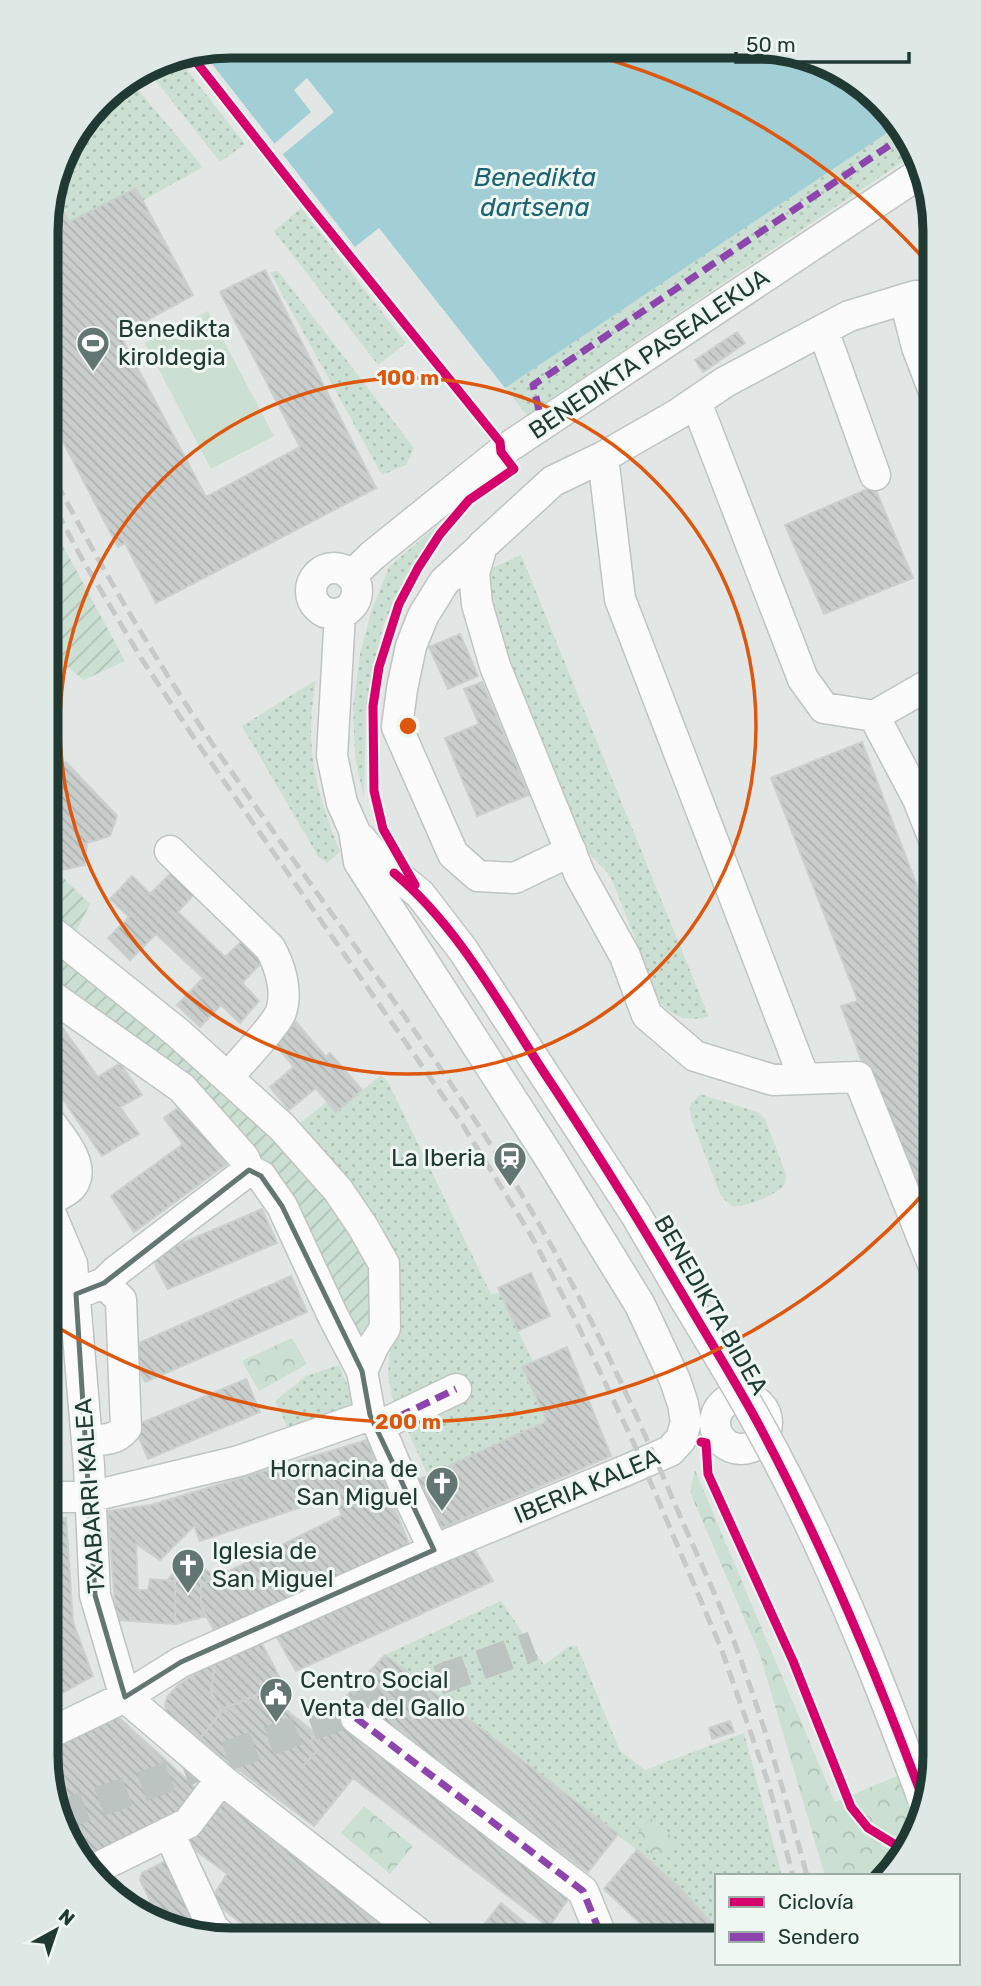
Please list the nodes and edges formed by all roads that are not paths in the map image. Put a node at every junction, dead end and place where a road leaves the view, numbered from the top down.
1 (915, 177) edge
2 (923, 296) edge
3 (905, 300) junction
4 (823, 330) junction
5 (923, 363) edge
6 (696, 402) junction
7 (603, 457) junction
8 (874, 475) dead end
9 (482, 546) junction
10 (340, 613) joint
11 (923, 688) edge
12 (874, 716) junction
13 (923, 812) edge
14 (354, 830) junction
15 (170, 851) dead end
16 (571, 851) junction
17 (394, 873) junction
18 (386, 905) junction
19 (58, 936) edge
20 (58, 1000) edge
21 (228, 1077) junction
22 (804, 1079) junction
23 (58, 1134) edge
24 (249, 1170) junction
25 (58, 1195) edge
26 (58, 1231) edge
27 (923, 1239) edge
28 (104, 1283) junction
29 (76, 1294) junction
30 (362, 1371) junction
31 (456, 1389) dead end
32 (375, 1420) junction
33 (87, 1440) junction
34 (58, 1499) edge
35 (90, 1506) junction
36 (58, 1513) edge
37 (434, 1550) junction
38 (125, 1697) junction
39 (356, 1718) dead end
40 (58, 1729) edge
41 (221, 1779) junction
42 (920, 1790) edge
43 (169, 1833) junction
44 (99, 1867) edge
45 (213, 1927) edge
46 (412, 1928) edge
47 (598, 1928) edge

1 - 10 street, BENEDIKTA PASEALEKUA
2 - 3 street
3 - 4 street
3 - 5 street
4 - 6 street
4 - 8 street
6 - 7 street
6 - 12 street
7 - 9 street
7 - 22 street
9 - 16 street
9 - 16 street
10 - 14 street, IBERIA KALEA
11 - 12 street
12 - 13 street
14 - 17 street, BENEDIKTA BIDEA
14 - 18 street, IBERIA KALEA
15 - 21 street
16 - 22 street
17 - 18 street
17 - 42 street, BENEDIKTA BIDEA, bridge
18 - 37 street, IBERIA KALEA
19 - 21 street
20 - 24 street
21 - 30 street
22 - 27 street
23 - 25 street
24 - 28 street
24 - 30 street
26 - 29 street, TXABARRI KALEA
28 - 29 street
28 - 33 street
29 - 33 street, TXABARRI KALEA
30 - 32 street
31 - 32 street
32 - 35 street
32 - 37 street
33 - 35 street, TXABARRI KALEA
34 - 35 street
35 - 36 street
35 - 38 street, TXABARRI KALEA
37 - 38 street, IBERIA KALEA
38 - 40 street, IBERIA KALEA
38 - 41 street
39 - 47 street
41 - 43 street
41 - 46 street
43 - 44 street
43 - 45 street

